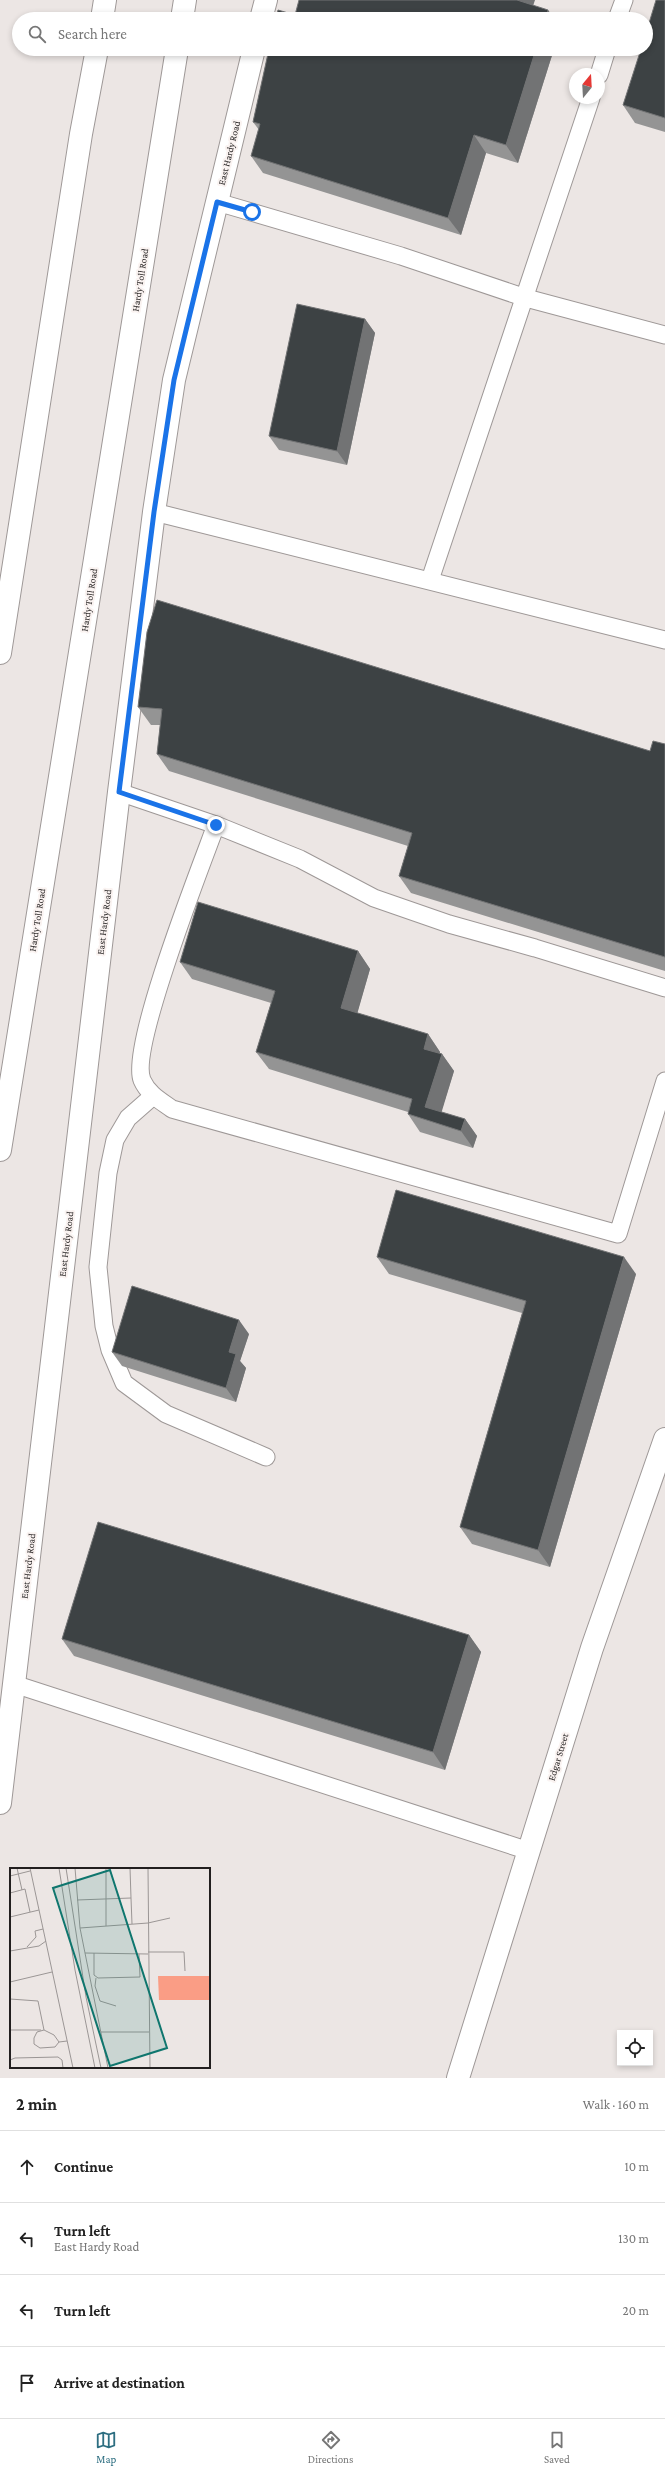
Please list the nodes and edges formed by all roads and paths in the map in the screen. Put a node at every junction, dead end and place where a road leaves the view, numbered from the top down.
1 (105, 0) edge
2 (185, 0) edge
3 (266, 0) edge
4 (624, 0) edge
5 (103, 12) edge
6 (183, 12) edge
7 (263, 12) edge
8 (620, 12) edge
9 (95, 56) edge
10 (176, 56) edge
11 (252, 56) edge
12 (605, 56) edge
13 (601, 68) edge
14 (589, 104) edge
15 (217, 202) junction
16 (526, 298) junction
17 (665, 335) edge
18 (154, 512) junction
19 (430, 580) junction
20 (665, 640) edge
21 (0, 653) edge
22 (119, 792) junction
23 (216, 825) junction
24 (665, 988) edge
25 (665, 1080) edge
26 (153, 1096) junction
27 (0, 1150) edge
28 (665, 1439) edge
29 (266, 1457) dead end
30 (14, 1684) junction
31 (0, 1803) edge
32 (529, 1851) junction
33 (458, 2078) edge

1 - 5 main road
2 - 6 main road
3 - 7 main road
4 - 8 lane
9 - 21 main road
10 - 27 main road, Hardy Toll Road
11 - 15 main road, East Hardy Road
12 - 13 lane
14 - 16 lane
15 - 16 lane
15 - 18 main road, East Hardy Road
16 - 17 lane
16 - 19 lane
18 - 19 lane
18 - 22 main road, East Hardy Road
19 - 20 lane
22 - 23 lane
22 - 30 main road, East Hardy Road
23 - 24 lane
23 - 26 lane
25 - 26 lane
26 - 29 lane
28 - 32 main road, Edgar Street
30 - 31 main road, East Hardy Road
30 - 32 lane
32 - 33 main road, Edgar Street

